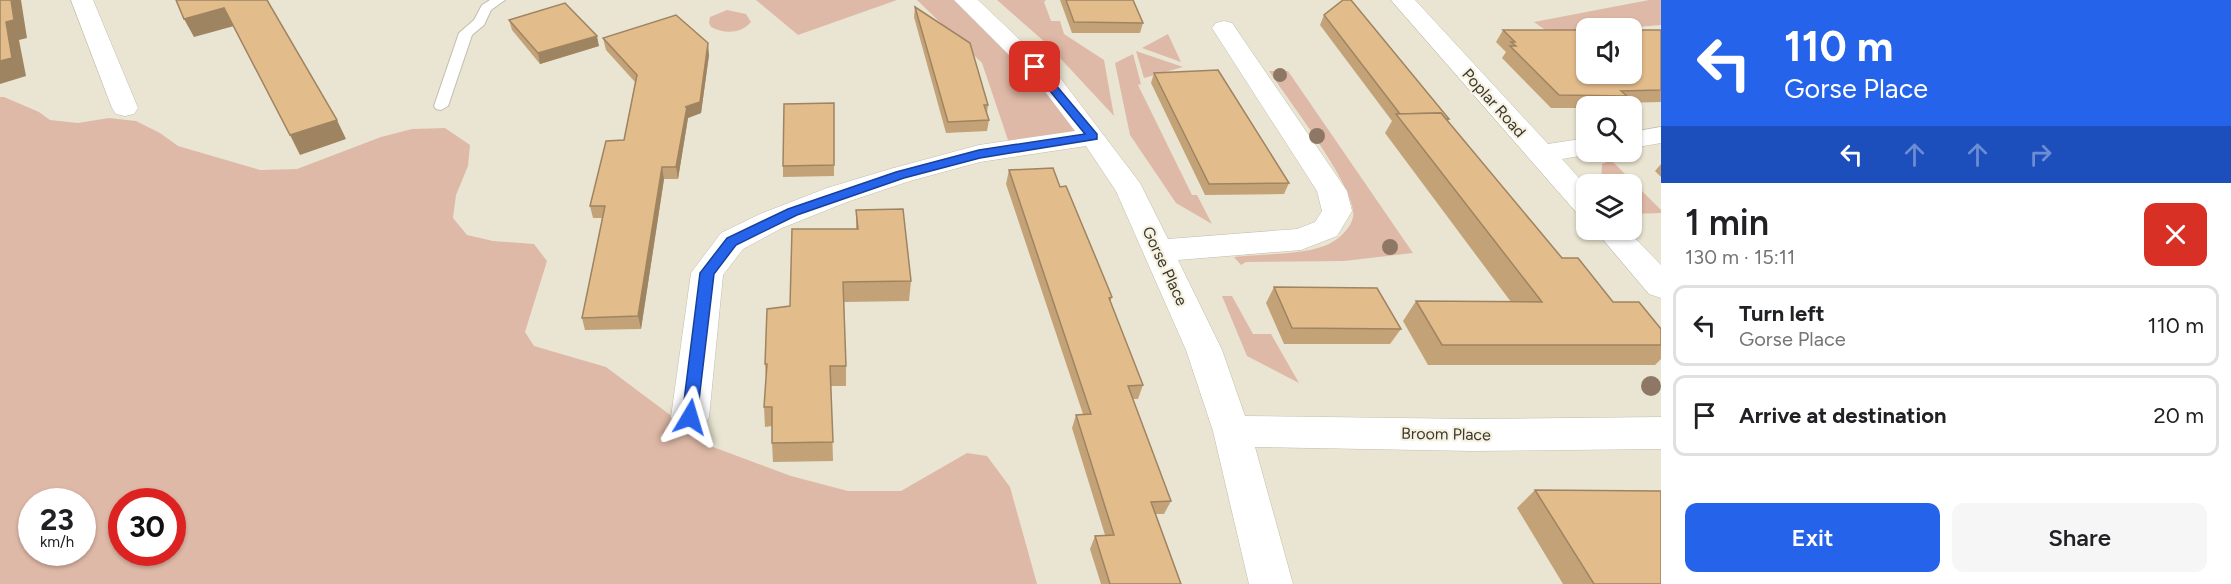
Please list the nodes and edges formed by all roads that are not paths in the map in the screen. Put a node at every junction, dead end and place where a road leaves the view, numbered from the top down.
1 (82, 0) edge
2 (499, 0) edge
3 (965, 0) edge
4 (1402, 0) edge
5 (1224, 28) dead end
6 (441, 106) dead end
7 (125, 108) dead end
8 (1661, 135) edge
9 (1093, 137) junction
10 (1642, 138) edge
11 (1576, 149) edge
12 (1540, 154) junction
13 (1576, 193) edge
14 (1619, 240) edge
15 (1158, 251) junction
16 (1661, 285) edge
17 (690, 417) dead end
18 (1232, 431) junction
19 (1661, 433) edge
20 (1271, 584) edge

1 - 7 street
2 - 6 lane
3 - 9 street, Gorse Place
4 - 12 street, Poplar Road
5 - 15 street
8 - 10 street
9 - 15 street, Gorse Place
9 - 17 street
11 - 12 street
12 - 13 street, Poplar Road
14 - 16 street
15 - 18 street, Gorse Place
18 - 19 street, Broom Place
18 - 20 street, Gorse Place

